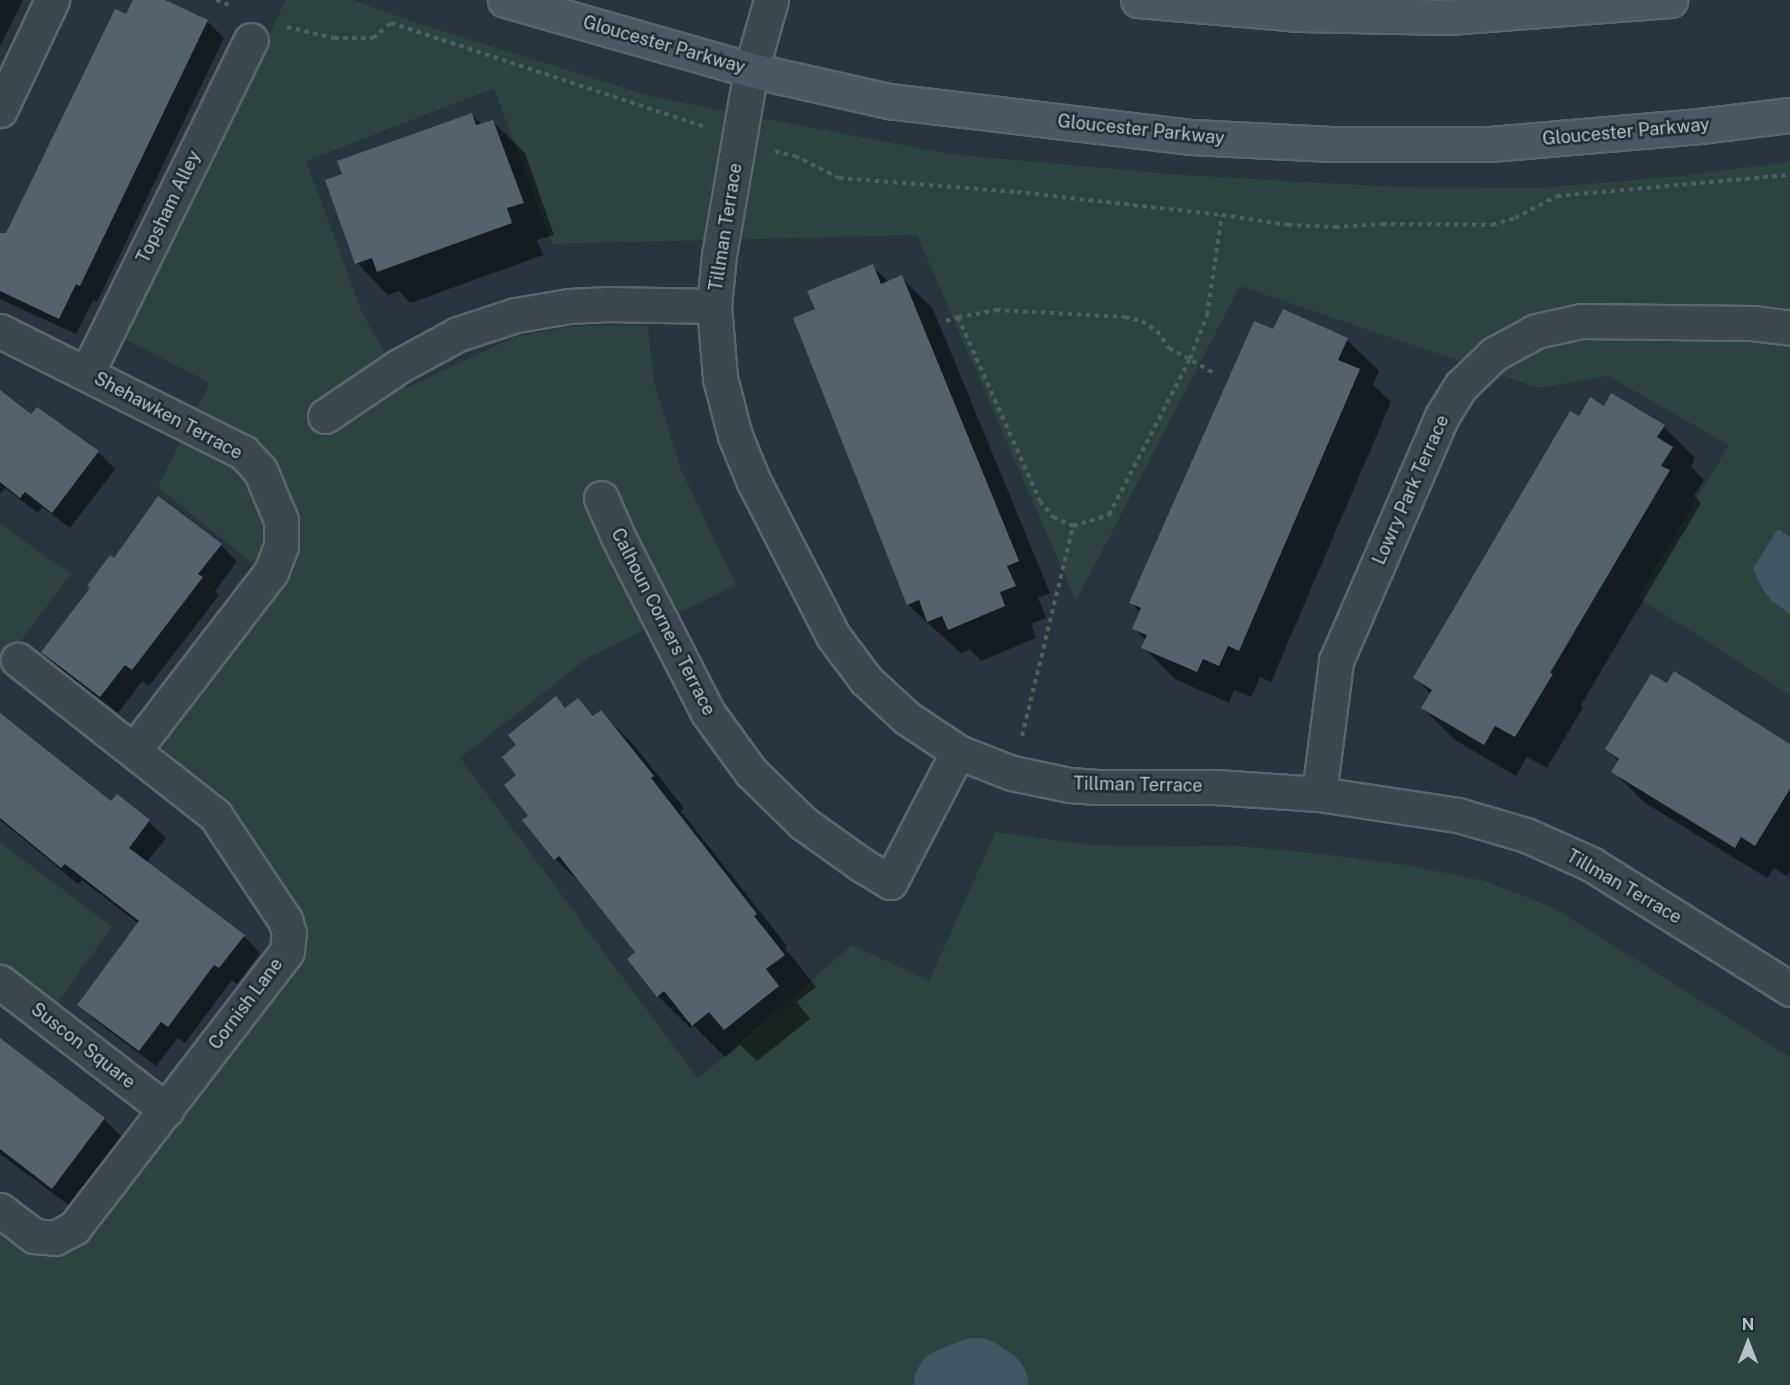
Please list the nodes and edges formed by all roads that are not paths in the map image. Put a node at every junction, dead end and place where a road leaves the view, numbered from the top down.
1 (52, 0) edge
2 (505, 0) edge
3 (771, 0) edge
4 (1138, 0) edge
5 (1670, 0) edge
6 (251, 40) dead end
7 (752, 70) junction
8 (0, 110) edge
9 (1790, 115) edge
10 (714, 306) junction
11 (1790, 328) edge
12 (0, 331) edge
13 (87, 374) junction
14 (325, 416) dead end
15 (601, 498) dead end
16 (18, 660) dead end
17 (134, 750) junction
18 (958, 752) junction
19 (1319, 794) junction
20 (0, 982) edge
21 (1790, 989) edge
22 (166, 1110) junction
23 (0, 1210) edge

1 - 8 street
2 - 7 main road, Gloucester Parkway
3 - 7 street, Tillman Terrace
4 - 5 main road
6 - 13 street, Topsham Alley
7 - 9 main road, Gloucester Parkway
7 - 10 street, Tillman Terrace
10 - 14 street
10 - 18 street, Tillman Terrace
11 - 19 street, Lowry Park Terrace
12 - 13 street, Shehawken Terrace
13 - 17 street, Shehawken Terrace
15 - 18 street, Calhoun Corners Terrace
16 - 17 street, Cornish Lane
17 - 22 street, Cornish Lane
18 - 19 street, Tillman Terrace
19 - 21 street, Tillman Terrace
20 - 22 street, Suscon Square
22 - 23 street, Cornish Lane

